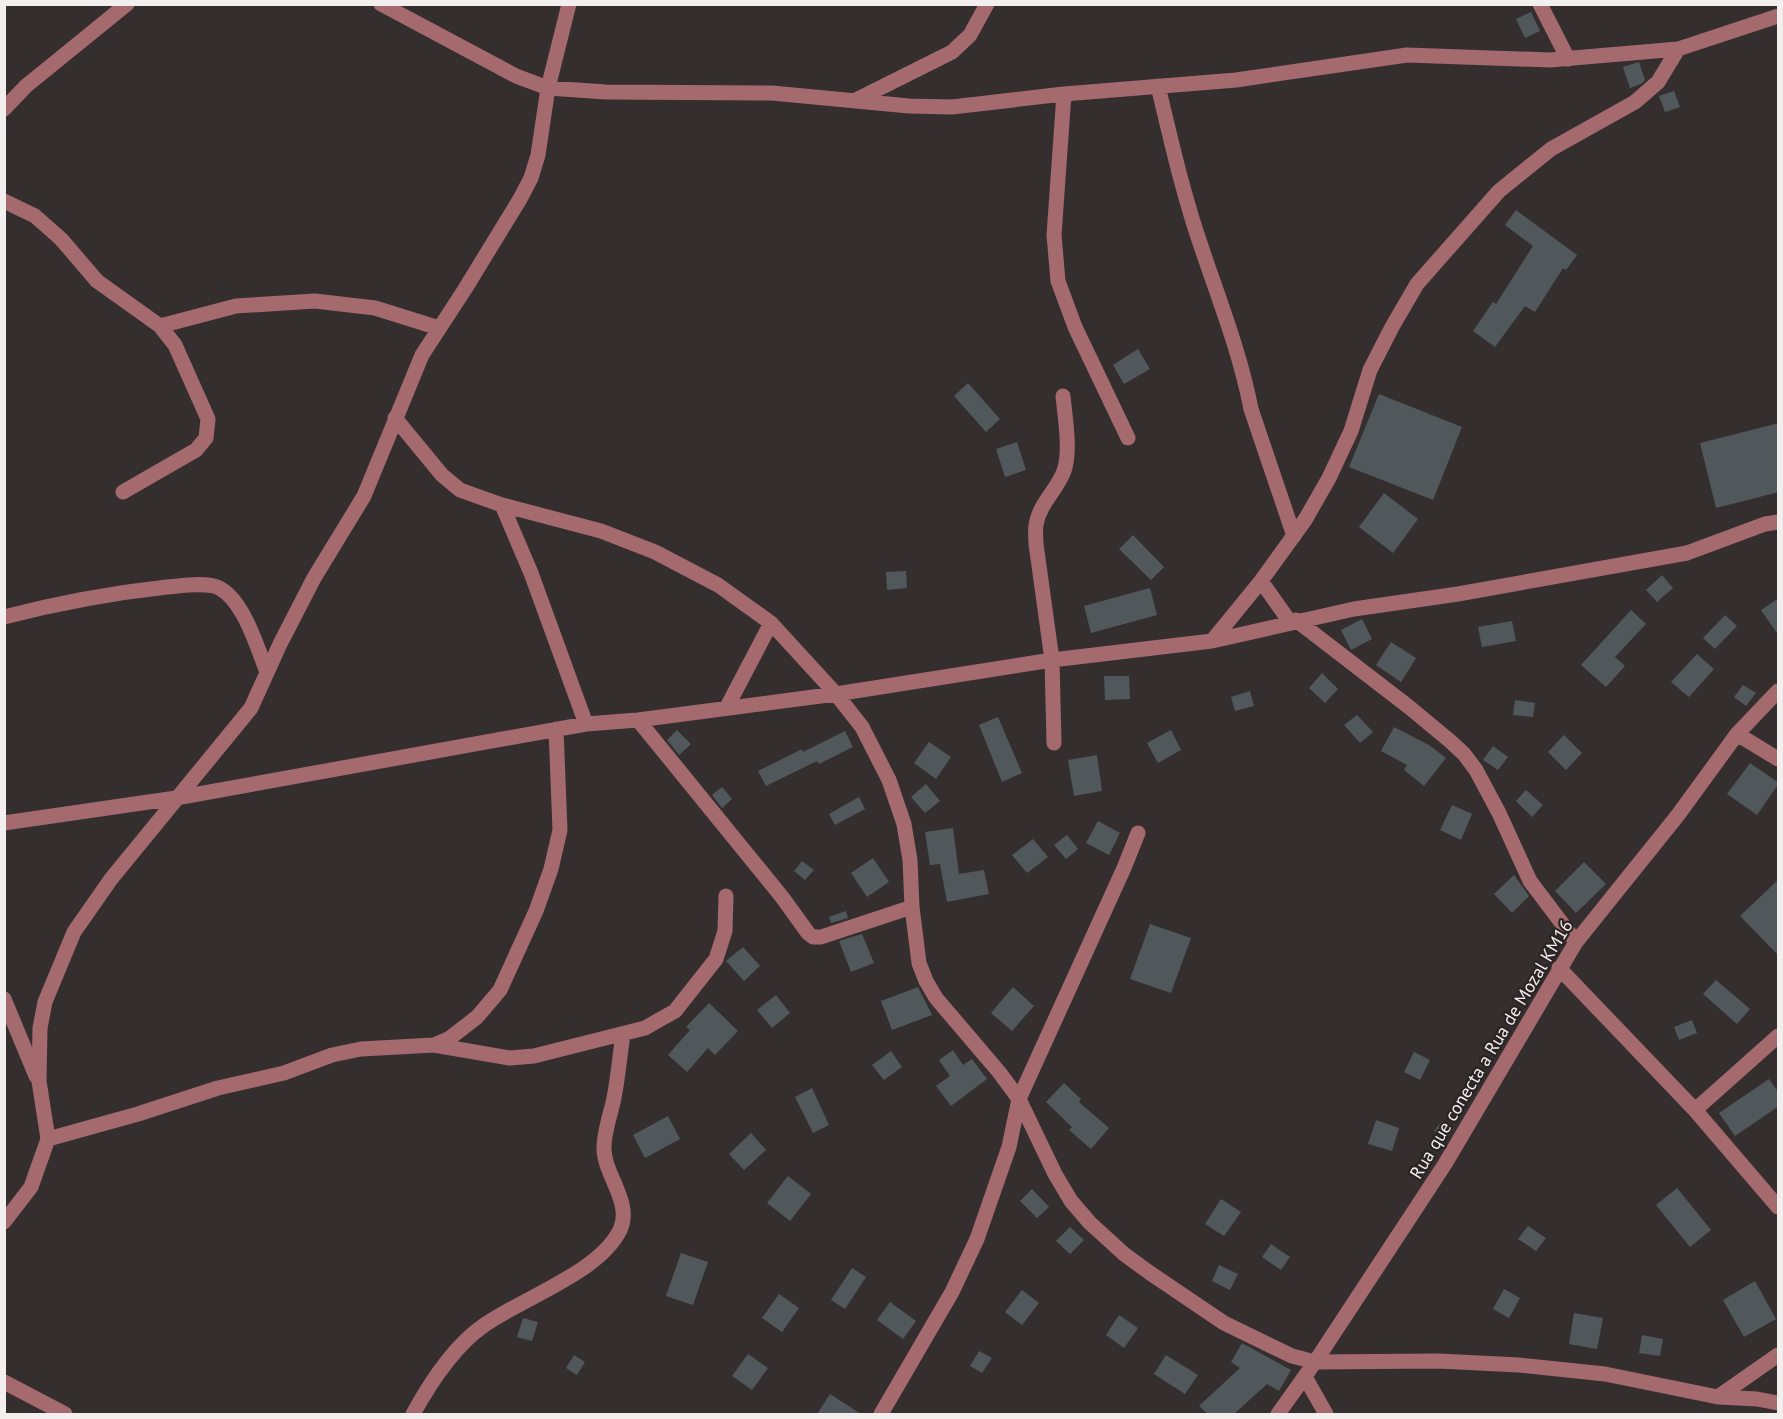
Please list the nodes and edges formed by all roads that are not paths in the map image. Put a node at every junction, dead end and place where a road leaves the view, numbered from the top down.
1 (127, 4) edge
2 (381, 4) edge
3 (987, 4) edge
4 (1540, 4) edge
5 (572, 8) edge
6 (1779, 16) edge
7 (1678, 49) junction
8 (1568, 59) junction
9 (1158, 87) junction
10 (548, 88) junction
11 (1064, 94) junction
12 (854, 101) junction
13 (4, 109) edge
14 (4, 201) edge
15 (160, 326) junction
16 (439, 328) junction
17 (1063, 396) dead end
18 (395, 418) junction
19 (1128, 438) dead end
20 (123, 492) dead end
21 (502, 505) junction
22 (1779, 522) edge
23 (1294, 536) junction
24 (1261, 582) junction
25 (4, 616) edge
26 (1293, 621) junction
27 (771, 623) junction
28 (1212, 640) junction
29 (1052, 660) junction
30 (267, 672) junction
31 (1779, 691) edge
32 (836, 694) junction
33 (727, 707) junction
34 (638, 720) junction
35 (586, 724) junction
36 (556, 729) junction
37 (1737, 734) junction
38 (1054, 743) dead end
39 (1779, 759) edge
40 (176, 798) junction
41 (4, 823) edge
42 (1138, 832) dead end
43 (726, 896) dead end
44 (912, 908) junction
45 (1576, 942) junction
46 (1559, 968) junction
47 (4, 999) edge
48 (622, 1034) junction
49 (1779, 1036) edge
50 (434, 1045) junction
51 (39, 1081) junction
52 (1019, 1099) junction
53 (1695, 1110) junction
54 (48, 1139) junction
55 (1779, 1207) edge
56 (4, 1222) edge
57 (1779, 1355) edge
58 (1315, 1362) junction
59 (1305, 1377) junction
60 (4, 1382) edge
61 (1718, 1397) junction
62 (1779, 1403) edge
63 (65, 1414) edge
64 (413, 1414) edge
65 (881, 1414) edge
66 (1278, 1414) edge
67 (1326, 1414) edge

1 - 13 street
2 - 10 street
3 - 12 street
4 - 8 street
5 - 10 street
6 - 7 street
7 - 8 street
7 - 23 street
8 - 9 street
9 - 11 street
9 - 23 street
10 - 12 street
10 - 16 street
11 - 12 street
11 - 19 street
14 - 15 street
15 - 16 street
15 - 20 street
16 - 18 street
17 - 29 street
18 - 21 street
18 - 30 street
21 - 27 street
21 - 35 street
22 - 26 street
23 - 24 street
24 - 26 street
24 - 28 street
25 - 30 street
26 - 28 street
26 - 45 street
27 - 32 street
27 - 33 street
28 - 29 street
29 - 32 street
29 - 38 street
30 - 40 street
31 - 37 street, Rua que conecta a Rua de Mozal KM16
32 - 33 street
32 - 44 street
33 - 34 street
34 - 35 street
34 - 44 street
35 - 36 street
36 - 40 street
36 - 50 street
37 - 39 street
37 - 45 street, Rua que conecta a Rua de Mozal KM16
40 - 41 street
40 - 51 street
42 - 52 street
43 - 48 street
44 - 52 street
45 - 46 street, Rua que conecta a Rua de Mozal KM16
46 - 53 street
46 - 58 street, Rua que conecta a Rua de Mozal KM16
47 - 51 street
48 - 50 street
48 - 64 street
49 - 53 street
50 - 54 street
51 - 54 street
52 - 58 street
52 - 65 street
53 - 55 street
54 - 56 street
57 - 61 street
58 - 59 street, Rua que conecta a Rua de Mozal KM16
58 - 61 street
59 - 66 street, Rua que conecta a Rua de Mozal KM16
59 - 67 street
60 - 63 street
61 - 62 street

